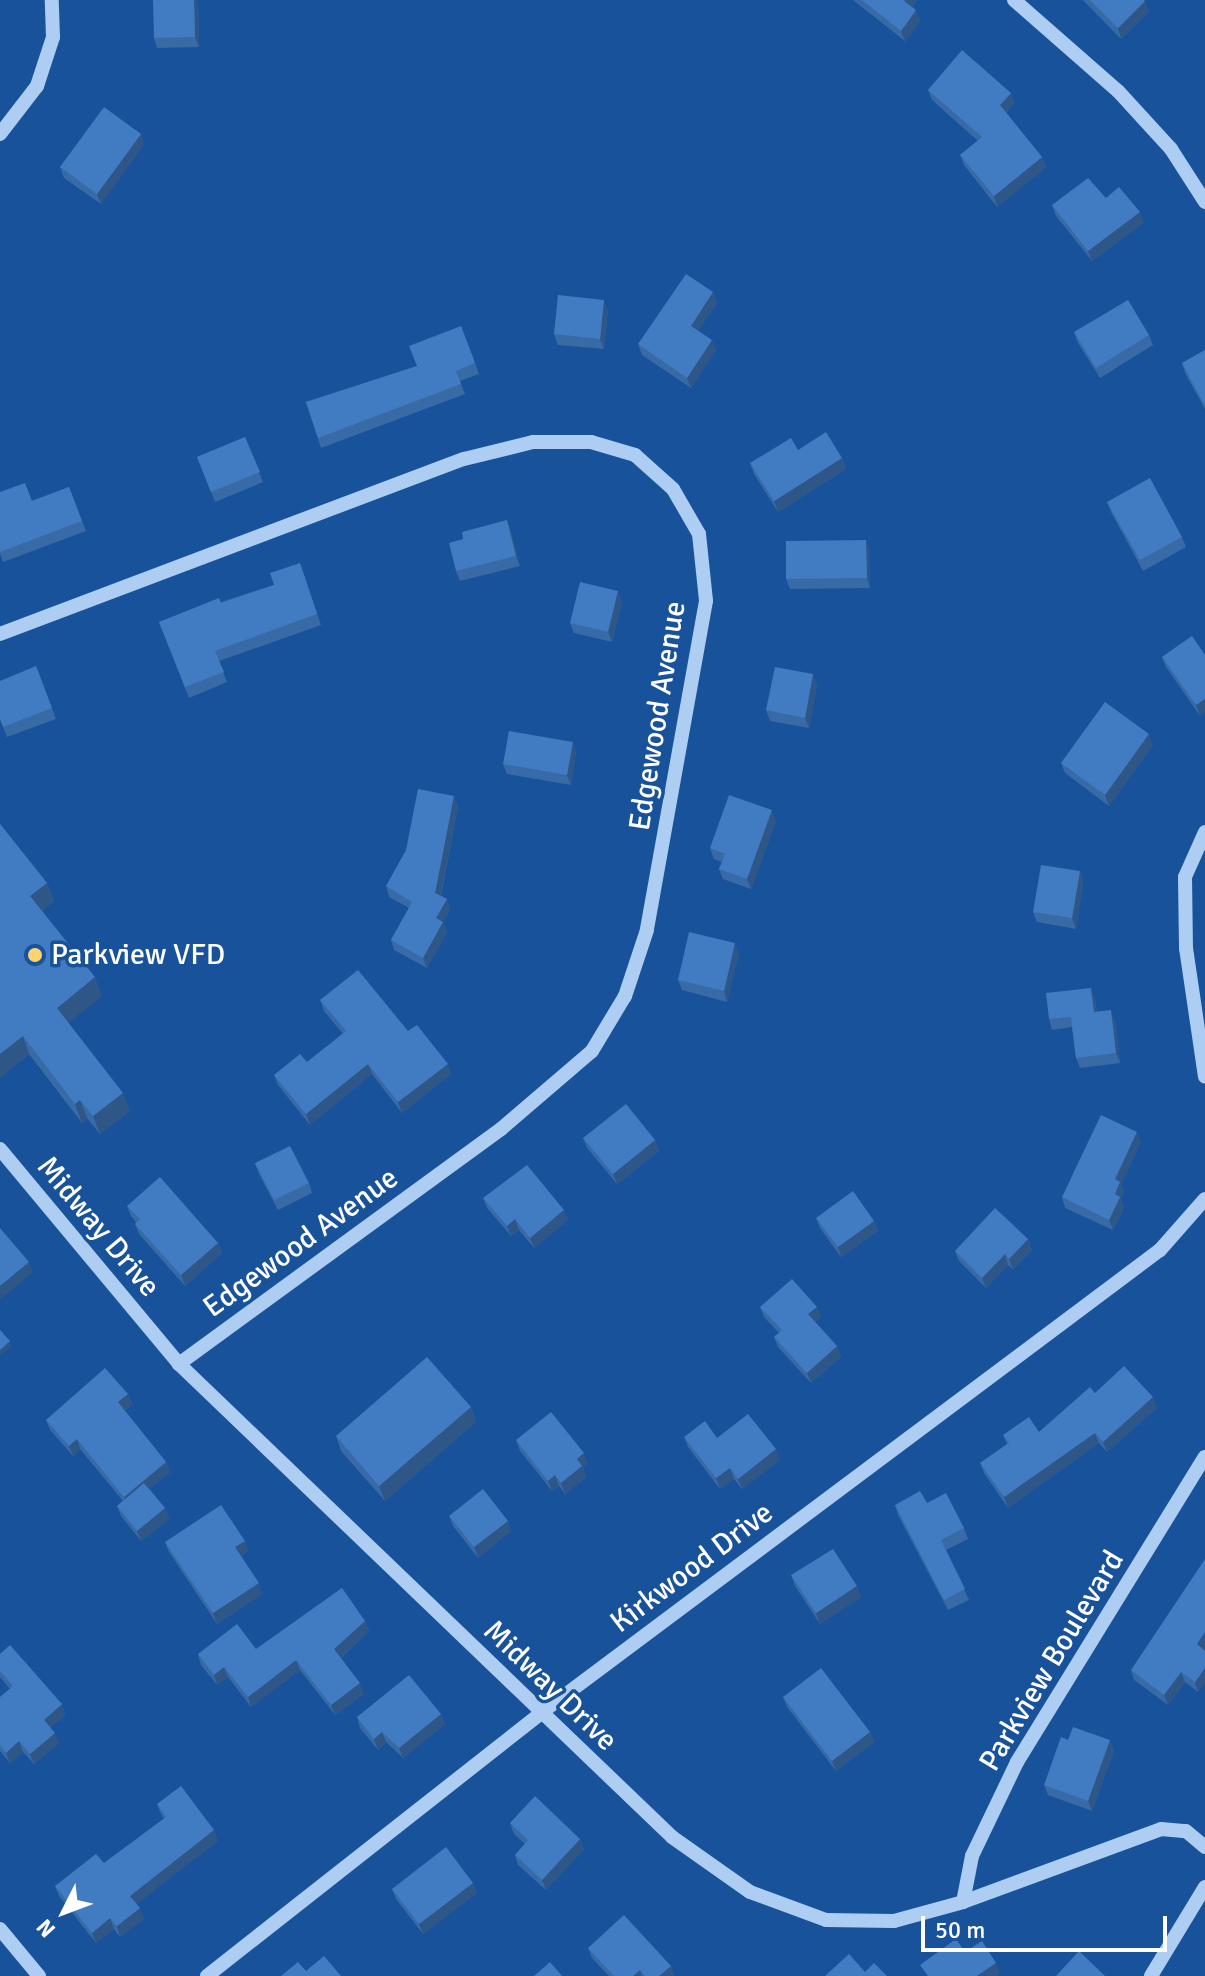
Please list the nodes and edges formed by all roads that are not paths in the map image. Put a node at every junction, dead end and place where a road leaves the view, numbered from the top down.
1 (52, 0) edge
2 (1014, 0) edge
3 (0, 134) edge
4 (1205, 202) edge
5 (0, 634) edge
6 (1205, 832) edge
7 (1205, 1077) edge
8 (0, 1149) edge
9 (1205, 1199) edge
10 (179, 1364) junction
11 (1205, 1457) edge
12 (541, 1713) junction
13 (1205, 1847) edge
14 (1205, 1887) edge
15 (963, 1902) junction
16 (0, 1929) edge
17 (39, 1976) edge
18 (207, 1976) edge
19 (1151, 1976) edge

1 - 3 street
2 - 4 street
5 - 10 street, Edgewood Avenue
6 - 7 street
8 - 10 street, Midway Drive
9 - 12 street, Kirkwood Drive
10 - 12 street, Midway Drive
11 - 15 street, Parkview Boulevard
12 - 15 street, Midway Drive
12 - 18 street, Kirkwood Drive
13 - 15 street, Midway Drive
14 - 19 street
16 - 17 street

